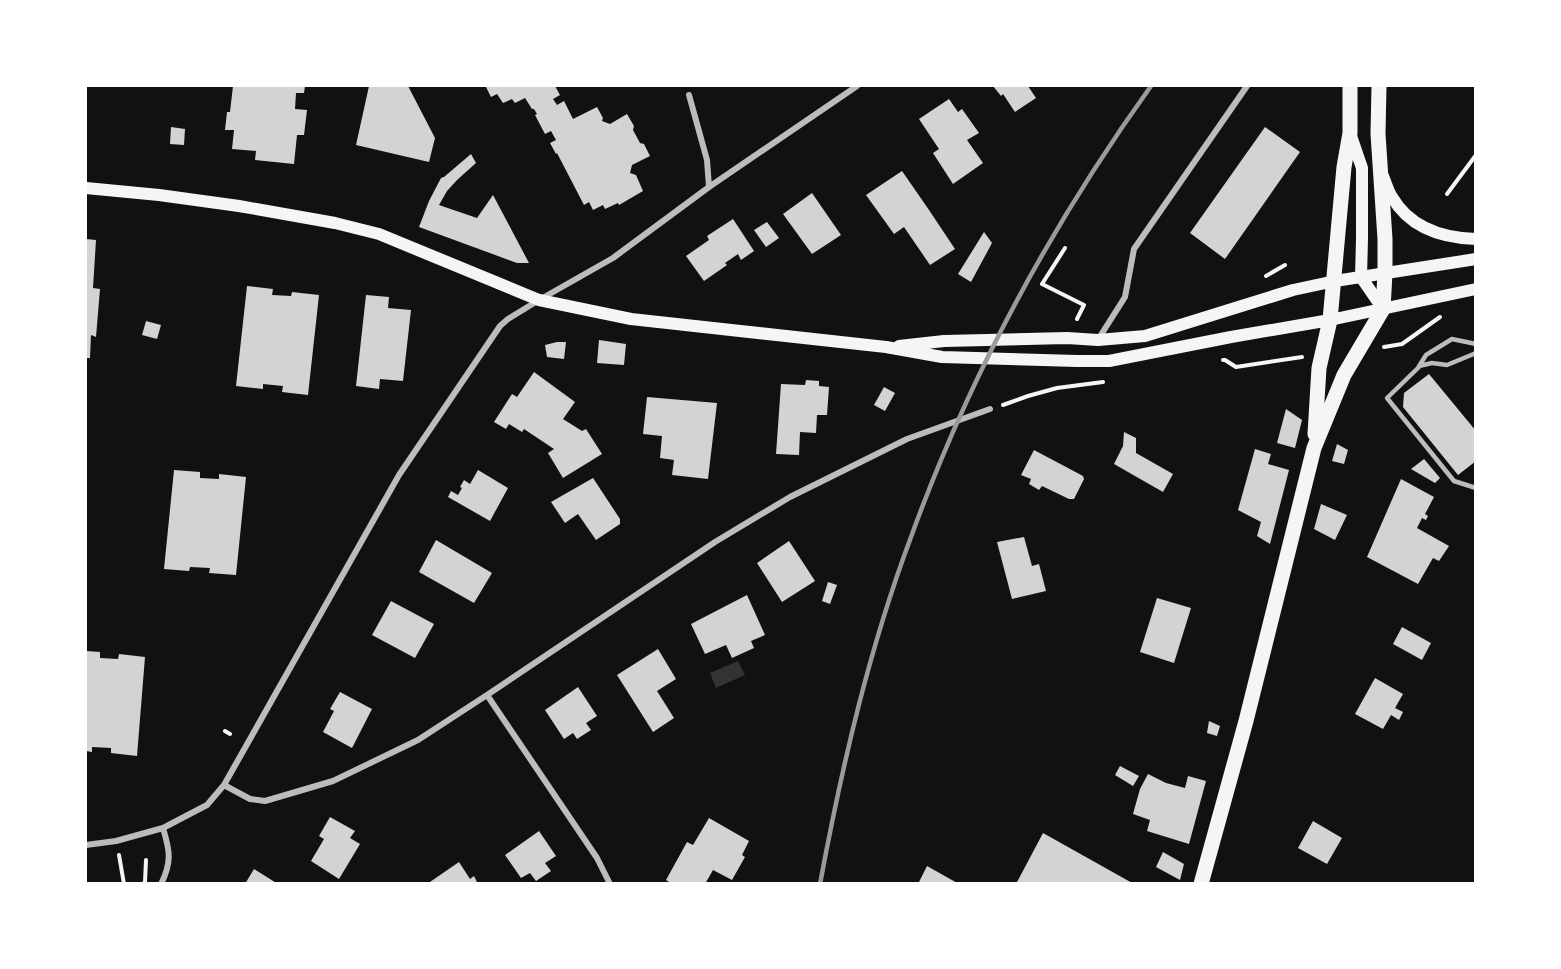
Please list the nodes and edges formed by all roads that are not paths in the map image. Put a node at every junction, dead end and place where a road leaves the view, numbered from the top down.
1 (857, 86) edge
2 (1247, 86) edge
3 (1350, 86) edge
4 (1379, 86) edge
5 (689, 95) dead end
6 (1350, 133) junction
7 (1380, 168) junction
8 (709, 187) junction
9 (86, 188) edge
10 (1476, 239) edge
11 (1476, 259) edge
12 (1385, 273) junction
13 (1361, 277) junction
14 (1335, 281) junction
15 (1476, 289) edge
16 (539, 300) junction
17 (1383, 309) junction
18 (1330, 320) junction
19 (1098, 340) junction
20 (1476, 344) edge
21 (886, 347) junction
22 (1476, 353) edge
23 (1419, 366) junction
24 (990, 409) dead end
25 (1314, 448) junction
26 (1476, 488) edge
27 (488, 695) junction
28 (224, 786) junction
29 (162, 828) junction
30 (86, 845) edge
31 (161, 884) edge
32 (610, 884) edge
33 (1202, 884) edge

1 - 8 street
2 - 19 street
3 - 6 main road
4 - 7 main road
5 - 8 street
6 - 13 main road
6 - 14 main road
7 - 10 main road
7 - 12 main road
8 - 16 street
9 - 16 main road
11 - 12 main road
12 - 13 main road
12 - 17 main road
13 - 14 main road
13 - 17 main road
14 - 18 main road
14 - 19 main road
15 - 17 main road
16 - 21 main road
16 - 28 street
17 - 18 main road
17 - 25 main road
18 - 21 main road
18 - 25 main road
19 - 21 main road
20 - 23 lane
22 - 23 lane
23 - 26 lane
24 - 27 street
25 - 33 main road
27 - 28 street
27 - 32 street
28 - 29 street
29 - 30 street
29 - 31 street

